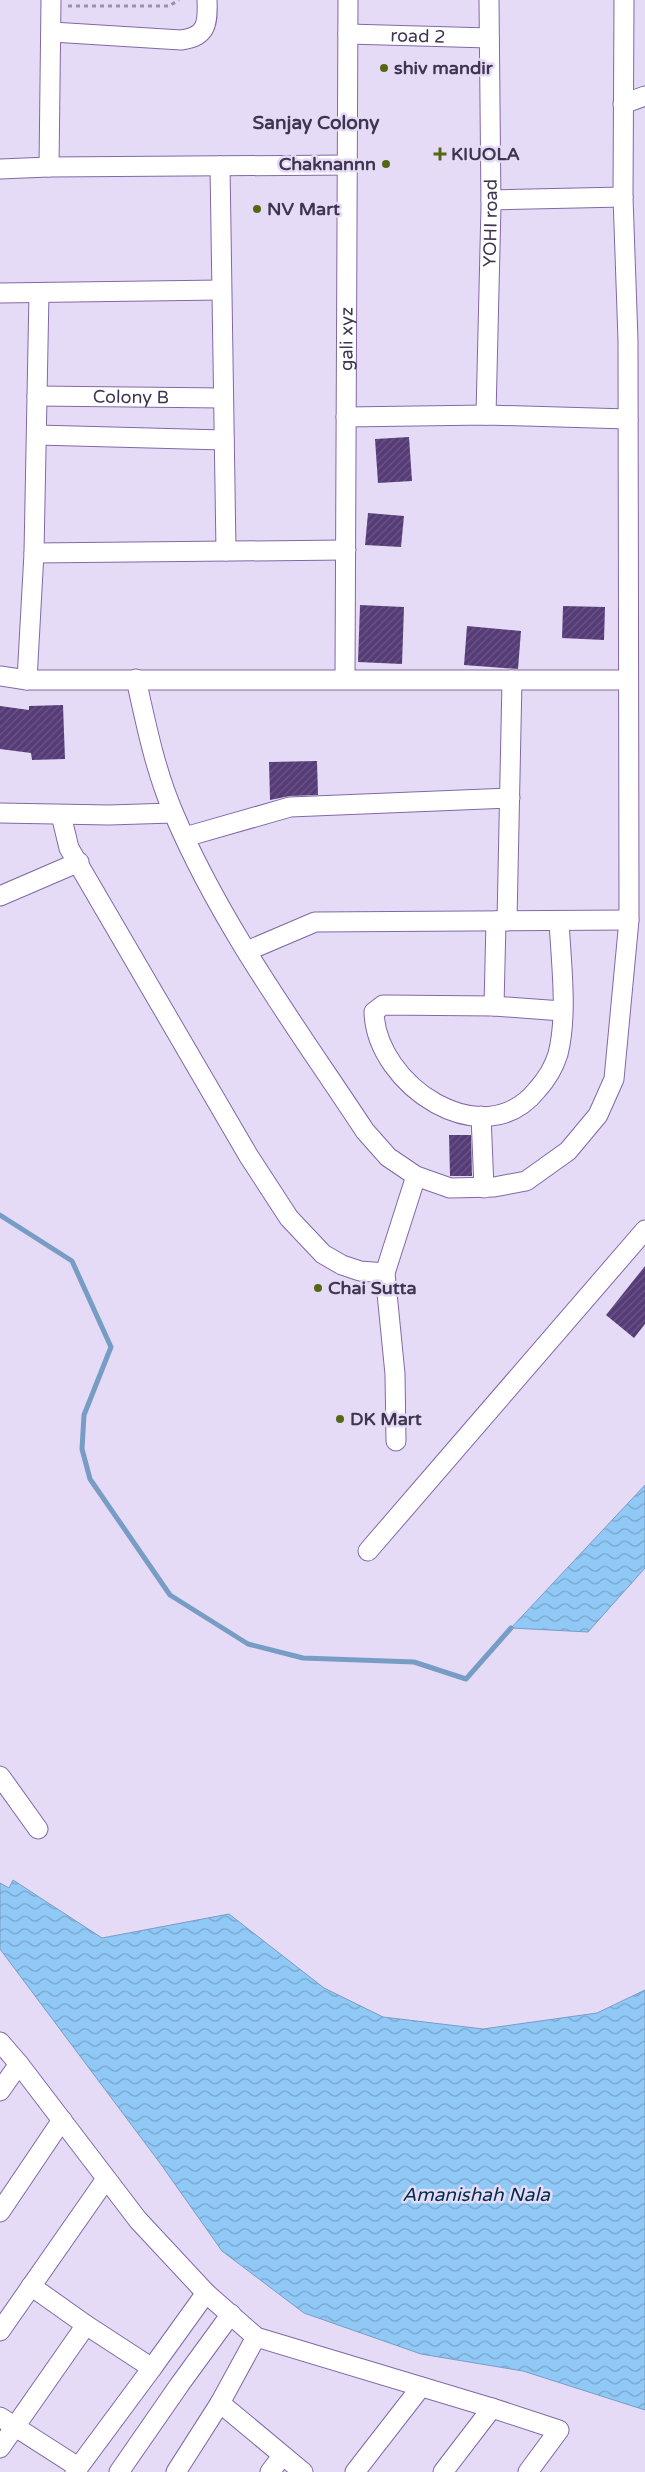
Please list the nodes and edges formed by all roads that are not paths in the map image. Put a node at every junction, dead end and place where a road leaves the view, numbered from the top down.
1 (207, 0) edge
2 (348, 0) edge
3 (488, 0) edge
4 (624, 0) edge
5 (58, 2) edge
6 (52, 32) junction
7 (348, 34) junction
8 (489, 38) junction
9 (645, 96) edge
10 (624, 104) junction
11 (348, 165) junction
12 (220, 166) junction
13 (49, 167) junction
14 (0, 169) edge
15 (623, 197) junction
16 (490, 200) junction
17 (221, 290) junction
18 (0, 293) edge
19 (39, 293) junction
20 (38, 396) junction
21 (223, 398) junction
22 (486, 415) junction
23 (346, 417) junction
24 (628, 419) junction
25 (37, 435) junction
26 (224, 440) junction
27 (346, 550) junction
28 (226, 551) junction
29 (34, 553) junction
30 (637, 609) edge
31 (0, 676) edge
32 (136, 679) junction
33 (345, 679) junction
34 (27, 680) junction
35 (512, 680) junction
36 (627, 680) junction
37 (510, 798) junction
38 (173, 812) junction
39 (0, 813) edge
40 (61, 815) junction
41 (184, 837) junction
42 (79, 862) junction
43 (0, 896) edge
44 (629, 920) junction
45 (502, 921) junction
46 (559, 921) junction
47 (246, 951) junction
48 (494, 1006) junction
49 (562, 1011) junction
50 (481, 1116) junction
51 (416, 1176) junction
52 (484, 1188) junction
53 (645, 1230) edge
54 (385, 1273) junction
55 (396, 1442) dead end
56 (368, 1551) dead end
57 (0, 1776) edge
58 (38, 1829) dead end
59 (0, 2042) edge
60 (19, 2064) junction
61 (0, 2092) edge
62 (62, 2120) junction
63 (106, 2179) junction
64 (0, 2212) edge
65 (32, 2286) junction
66 (206, 2293) junction
67 (231, 2314) junction
68 (86, 2325) junction
69 (0, 2331) edge
70 (256, 2337) junction
71 (152, 2368) junction
72 (421, 2387) junction
73 (220, 2403) junction
74 (492, 2408) junction
75 (7, 2422) edge
76 (0, 2448) edge
77 (282, 2456) junction
78 (77, 2470) edge
79 (119, 2472) edge
80 (176, 2472) edge
81 (270, 2472) edge
82 (303, 2472) edge
83 (355, 2472) edge
84 (444, 2472) edge
85 (528, 2472) edge

1 - 6 street
2 - 7 street, gali xyz
3 - 8 street, YOHI road
4 - 10 street
5 - 6 street
6 - 13 street
7 - 8 street, road 2
7 - 11 street, gali xyz
8 - 16 street, YOHI road
9 - 10 street
10 - 15 street
11 - 12 street
11 - 23 street, gali xyz
12 - 13 street
12 - 17 street
13 - 14 street
15 - 16 street
15 - 24 street
16 - 22 street, YOHI road
17 - 19 street
17 - 21 street
18 - 19 street
19 - 20 street
20 - 21 street, Colony B
20 - 25 street
21 - 26 street
22 - 23 street
22 - 24 street
23 - 27 street, gali xyz
24 - 30 street
25 - 26 street
25 - 29 street
26 - 28 street
27 - 28 street
27 - 33 street, gali xyz
28 - 29 street
29 - 34 street
30 - 36 street
31 - 34 street
32 - 33 street
32 - 34 street
32 - 38 street
33 - 35 street
35 - 36 street
35 - 37 street
36 - 44 street
37 - 41 street
37 - 45 street
38 - 40 street
38 - 41 street
39 - 40 street
40 - 42 street
41 - 47 street
42 - 43 street
42 - 54 street
44 - 46 street
44 - 52 street
45 - 46 street
45 - 47 street
45 - 48 street
46 - 49 street
47 - 51 street
48 - 49 street
48 - 50 street
49 - 50 street
50 - 52 street
51 - 52 street
51 - 54 street
53 - 56 street
54 - 55 street
57 - 58 street
59 - 60 street
60 - 61 street
60 - 62 street
62 - 63 street
62 - 64 street
63 - 65 street
63 - 66 street
65 - 68 street
65 - 69 street
66 - 67 street
66 - 71 street
67 - 70 street
67 - 79 street
68 - 71 street
68 - 75 street
70 - 72 street
70 - 73 street
71 - 78 street
72 - 74 street
72 - 83 street
73 - 77 street
73 - 80 street
74 - 84 street
74 - 85 street
75 - 76 street
75 - 78 street
77 - 81 street
77 - 82 street

